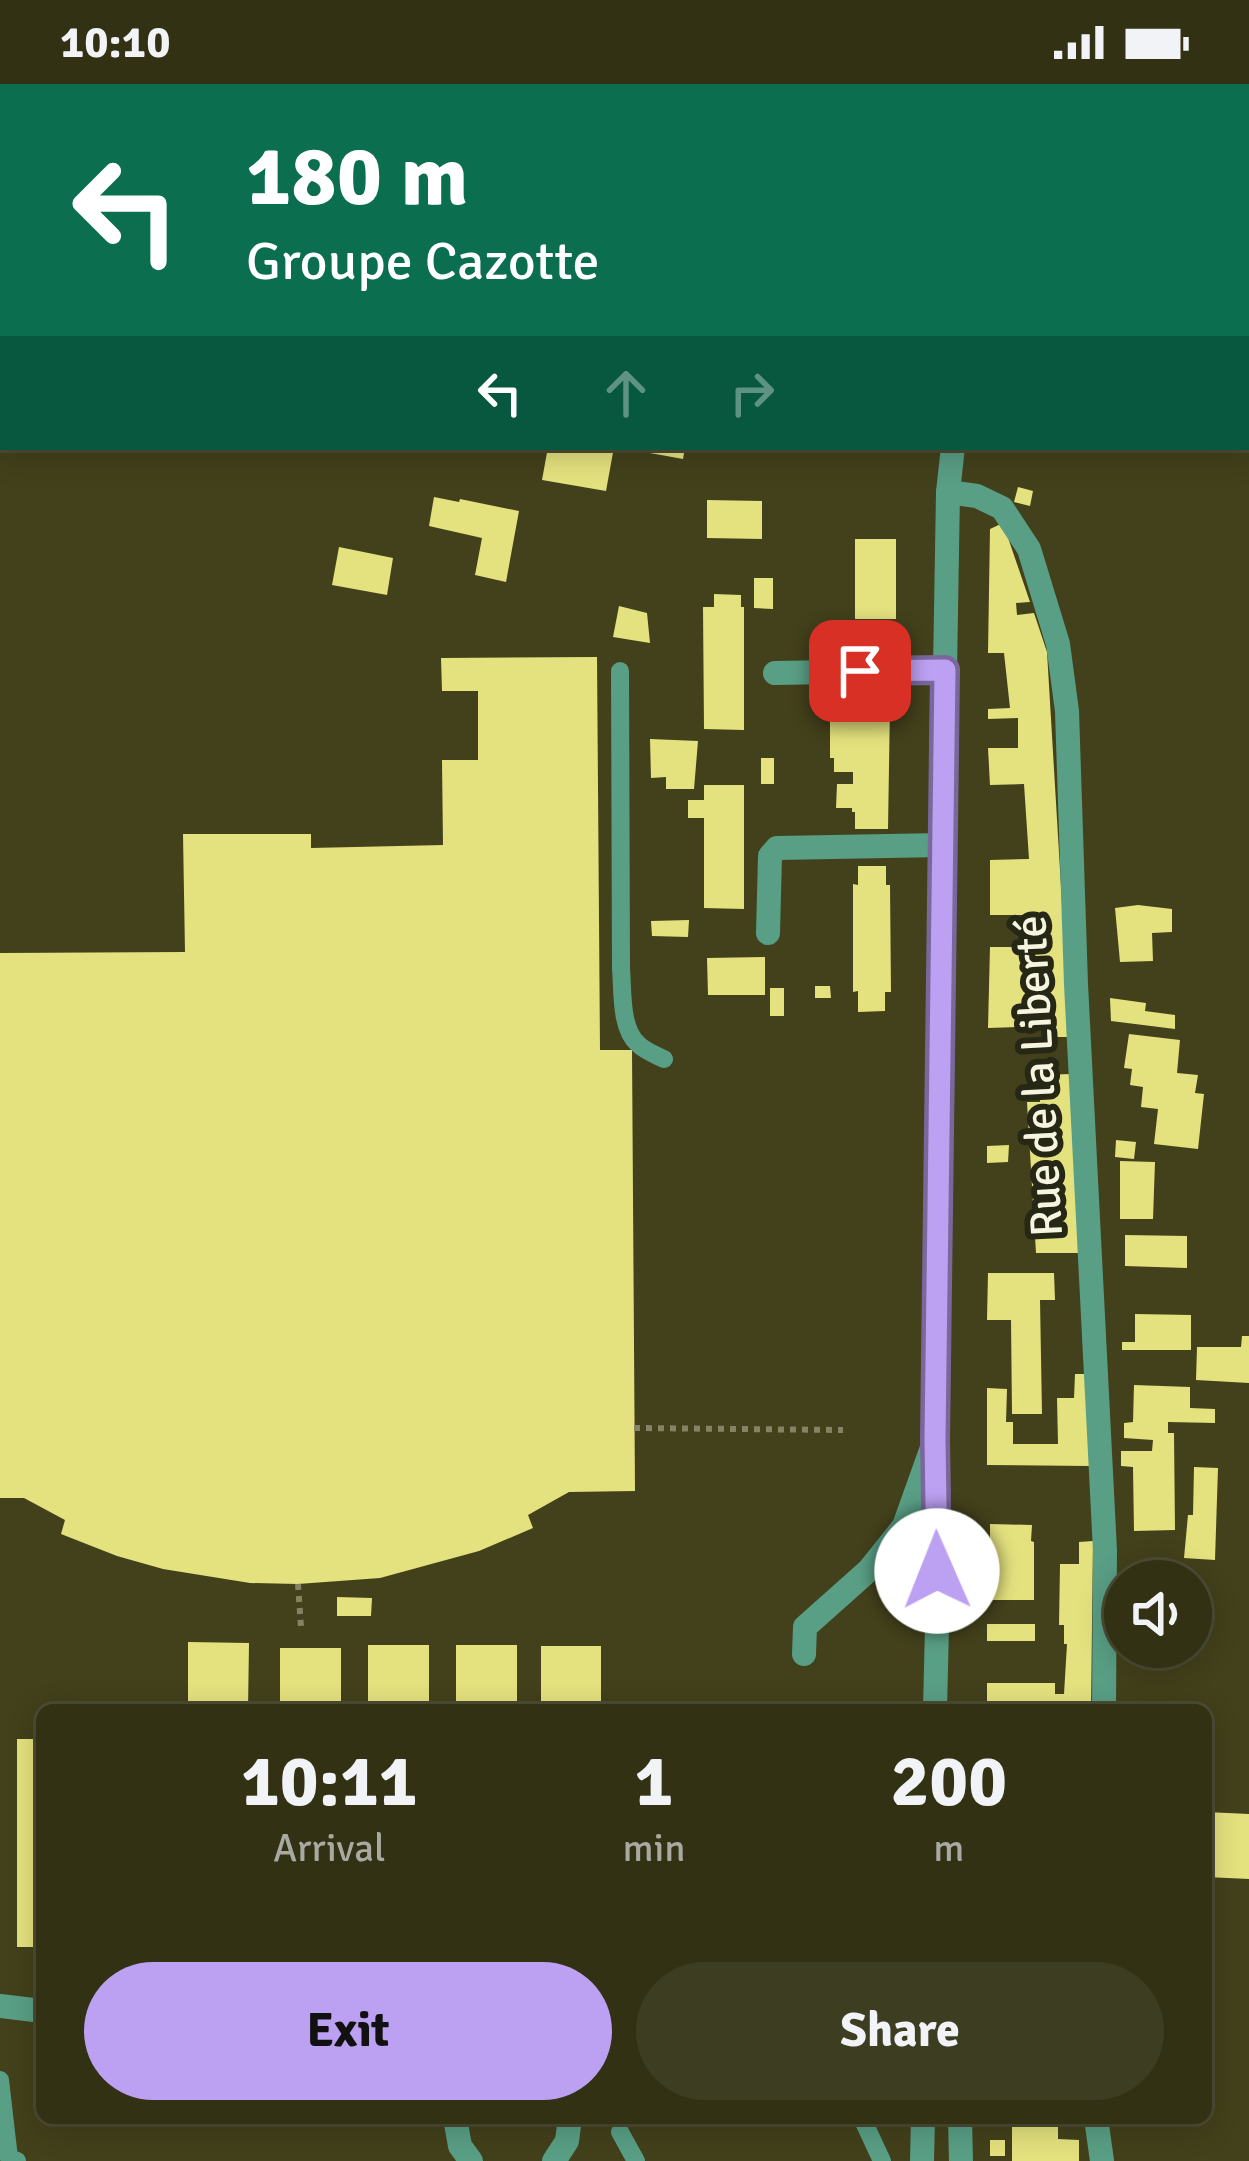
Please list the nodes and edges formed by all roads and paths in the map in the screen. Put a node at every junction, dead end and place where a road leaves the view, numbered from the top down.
1 (952, 450) edge
2 (948, 492) junction
3 (945, 670) junction
4 (620, 671) dead end
5 (775, 673) dead end
6 (943, 845) junction
7 (768, 933) dead end
8 (664, 1059) dead end
9 (634, 1428) dead end
10 (843, 1430) dead end
11 (935, 1439) junction
12 (298, 1584) dead end
13 (302, 1627) dead end
14 (804, 1654) dead end
15 (935, 1704) edge
16 (1104, 1704) edge
17 (0, 2006) edge
18 (36, 2010) edge
19 (0, 2080) edge
20 (456, 2124) edge
21 (569, 2124) edge
22 (865, 2124) edge
23 (923, 2124) edge
24 (960, 2124) edge
25 (1097, 2124) edge
26 (620, 2132) dead end
27 (17, 2161) edge
28 (471, 2161) edge
29 (554, 2161) edge
30 (636, 2161) edge
31 (882, 2161) edge
32 (922, 2161) edge
33 (961, 2161) edge
34 (1102, 2161) edge

1 - 2 street
2 - 3 street
2 - 16 street, Rue de la Liberté
3 - 5 street
3 - 6 street
4 - 8 lane
6 - 7 street
6 - 11 street
9 - 10 path
11 - 14 street
11 - 15 street
12 - 13 path
17 - 18 street
19 - 27 lane
20 - 28 street
21 - 29 street
22 - 31 lane
23 - 32 street
24 - 33 street
25 - 34 street
26 - 30 lane

